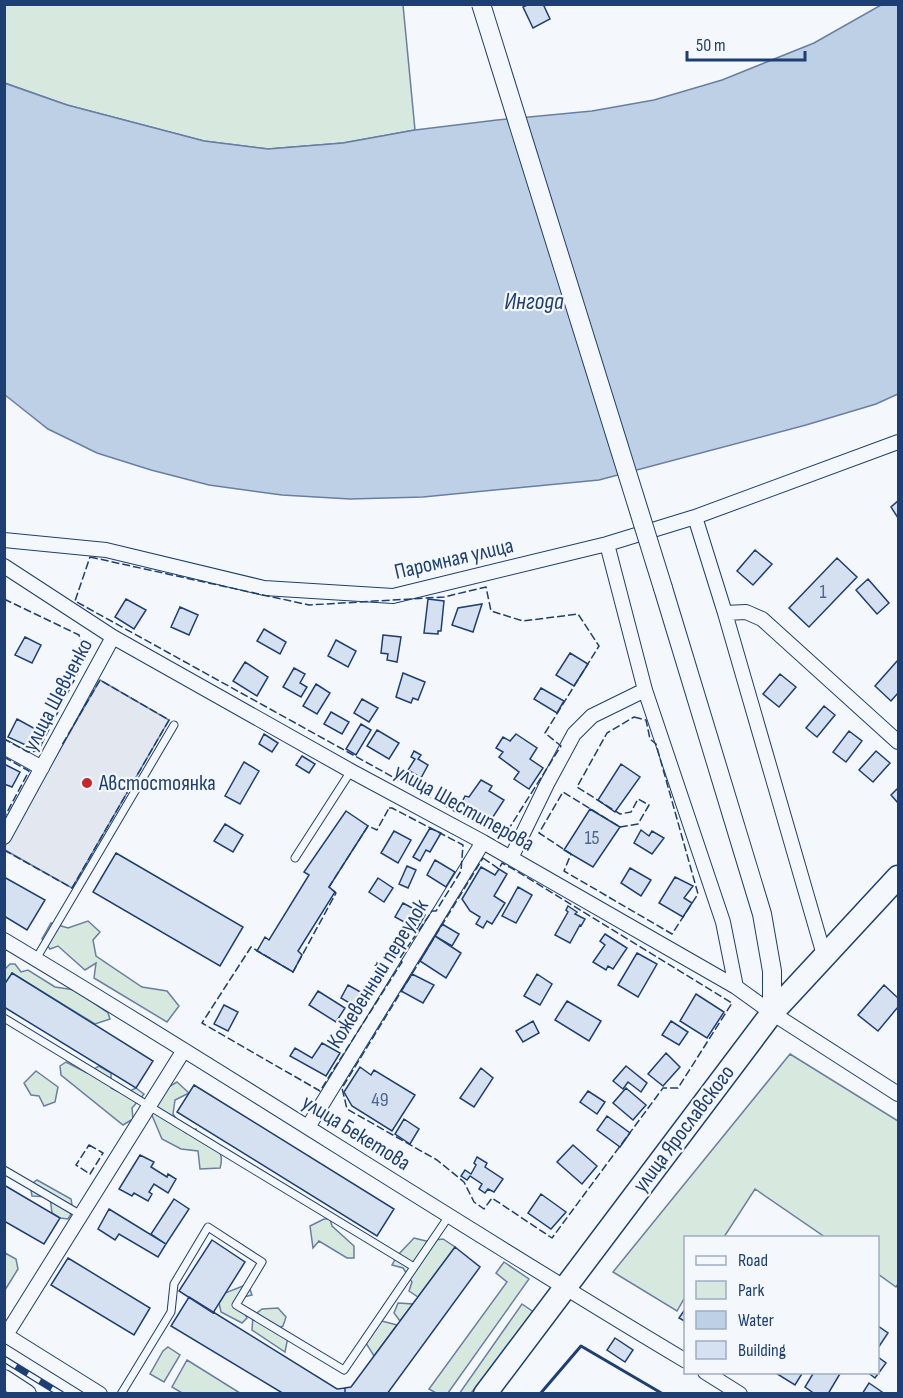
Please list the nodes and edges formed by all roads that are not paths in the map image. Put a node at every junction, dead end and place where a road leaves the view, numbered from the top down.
1 (481, 4) edge
2 (898, 442) edge
3 (695, 517) junction
4 (4, 540) edge
5 (607, 544) junction
6 (4, 566) edge
7 (725, 613) junction
8 (113, 637) junction
9 (645, 690) junction
10 (174, 725) dead end
11 (898, 742) edge
12 (4, 747) edge
13 (42, 768) junction
14 (351, 771) junction
15 (4, 837) edge
16 (483, 842) junction
17 (295, 858) dead end
18 (511, 858) junction
19 (898, 877) edge
20 (6, 944) edge
21 (824, 955) junction
22 (36, 959) junction
23 (736, 987) junction
24 (772, 1013) junction
25 (4, 1018) edge
26 (184, 1050) junction
27 (898, 1094) edge
28 (150, 1106) junction
29 (308, 1127) junction
30 (4, 1170) edge
31 (81, 1215) junction
32 (449, 1216) junction
33 (414, 1266) junction
34 (564, 1288) junction
35 (5, 1335) edge
36 (684, 1360) edge
37 (708, 1374) edge
38 (4, 1380) edge
39 (27, 1394) edge
40 (100, 1394) edge
41 (121, 1394) edge
42 (485, 1394) edge
43 (740, 1394) edge

1 - 24 street, bridge
2 - 3 street, Паромная улица
3 - 5 street, Паромная улица
3 - 7 street
4 - 5 street, Паромная улица
5 - 9 street
6 - 8 street, улица Шестиперова
7 - 11 street
7 - 21 street
8 - 13 street, улица Шевченко
8 - 14 street, улица Шестиперова
9 - 18 street
9 - 23 street
10 - 22 lane
12 - 13 street
13 - 15 street, улица Шевченко
14 - 16 street, улица Шестиперова
14 - 17 lane
16 - 18 street, улица Шестиперова
16 - 29 street, Кожевенный переулок
18 - 23 street, улица Шестиперова
19 - 21 main road, улица Ярославского
20 - 22 street, улица Бекетова
21 - 24 main road, улица Ярославского
22 - 26 street, улица Бекетова
23 - 24 street, улица Шестиперова
24 - 27 street, улица Шестиперова
24 - 34 main road, улица Ярославского
25 - 28 lane
26 - 28 street
26 - 29 street, улица Бекетова
28 - 31 street
28 - 33 lane
29 - 32 street, улица Бекетова
30 - 31 lane
31 - 35 street
32 - 33 lane
32 - 34 street, улица Бекетова
33 - 41 lane
34 - 36 street, улица Бекетова
34 - 42 main road, улица Ярославского
35 - 40 street
37 - 43 street
38 - 39 street

